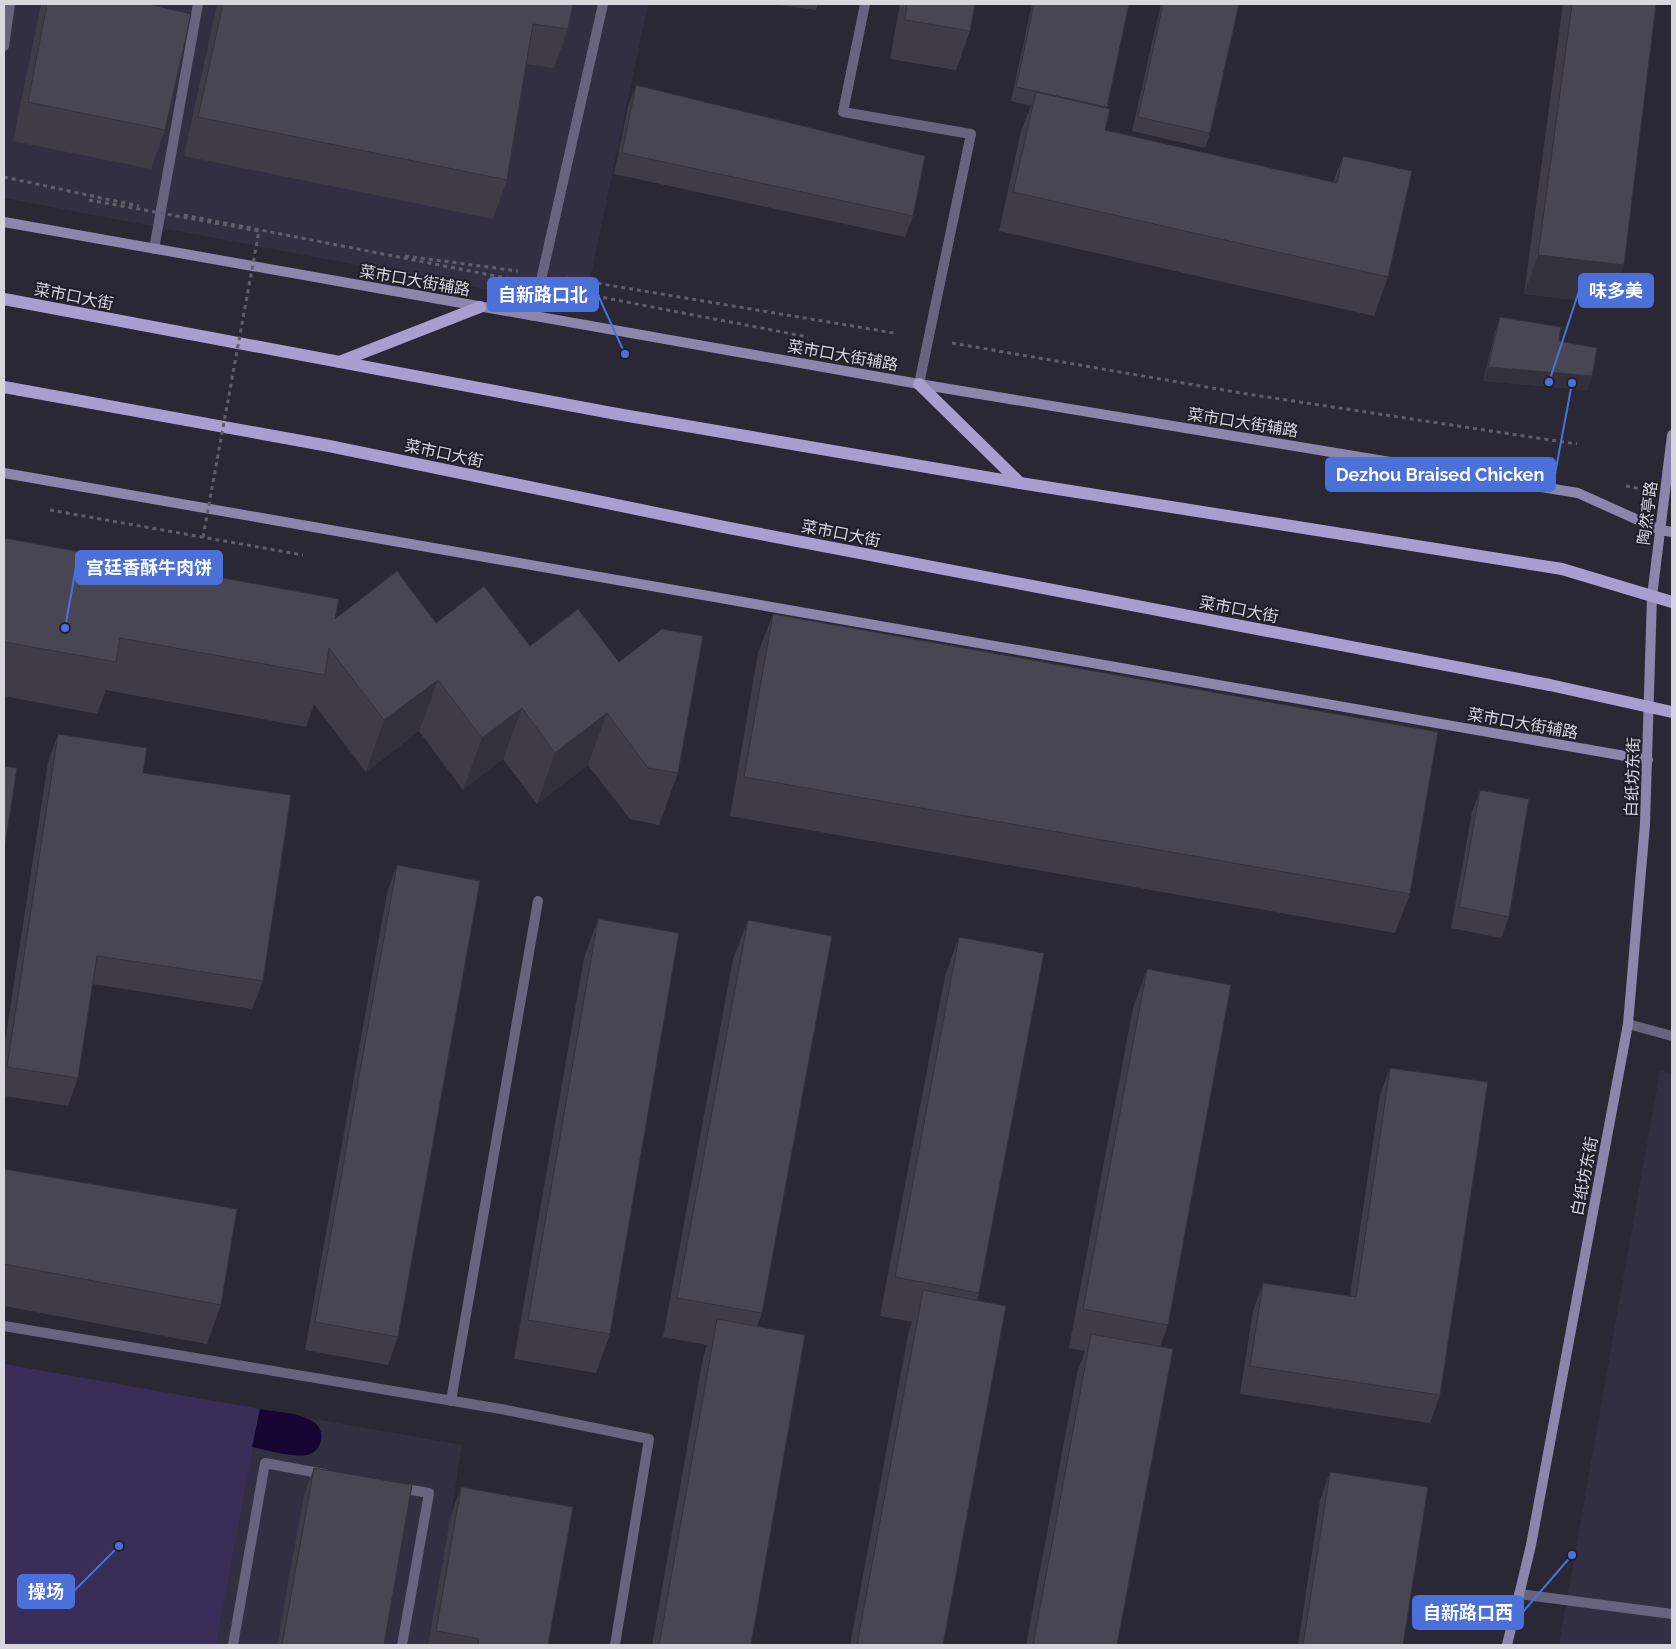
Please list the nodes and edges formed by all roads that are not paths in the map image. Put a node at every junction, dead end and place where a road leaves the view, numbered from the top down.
1 (10, 4) edge
2 (198, 4) edge
3 (603, 4) edge
4 (865, 4) edge
5 (4, 46) edge
6 (4, 222) edge
7 (154, 248) junction
8 (4, 299) edge
9 (480, 306) junction
10 (533, 316) junction
11 (339, 362) junction
12 (920, 384) junction
13 (4, 387) edge
14 (1672, 435) edge
15 (4, 473) edge
16 (1020, 483) junction
17 (1660, 530) junction
18 (1672, 532) edge
19 (1652, 596) junction
20 (1672, 602) edge
21 (1649, 707) junction
22 (1672, 712) edge
23 (1648, 760) junction
24 (538, 901) dead end
25 (1628, 1024) junction
26 (1672, 1036) edge
27 (4, 1326) edge
28 (451, 1401) junction
29 (333, 1476) edge
30 (391, 1486) edge
31 (1519, 1594) junction
32 (1672, 1614) edge
33 (233, 1645) edge
34 (402, 1645) edge
35 (615, 1645) edge
36 (1507, 1645) edge

1 - 5 street
2 - 7 street
3 - 10 street
4 - 12 street
6 - 7 street, 菜市口大街辅路
7 - 9 street, 菜市口大街辅路
8 - 11 main road, 菜市口大街
9 - 10 street, 菜市口大街辅路
9 - 11 main road
10 - 12 street, 菜市口大街辅路
11 - 16 main road, 菜市口大街
12 - 16 main road
12 - 17 street, 菜市口大街辅路
13 - 21 main road, 菜市口大街
14 - 17 street, 陶然亭路
15 - 23 street, 菜市口大街辅路
16 - 19 main road, 菜市口大街
17 - 18 street, 菜市口大街辅路
17 - 19 street, 陶然亭路
19 - 20 main road, 菜市口大街
19 - 21 street, 陶然亭路
21 - 22 main road, 菜市口大街
21 - 23 street, 白纸坊东街
23 - 25 street, 白纸坊东街
24 - 28 street
25 - 26 street
25 - 31 street, 白纸坊东街
27 - 28 street
28 - 35 street
29 - 33 street
30 - 34 street
31 - 32 street
31 - 36 street, 白纸坊东街

